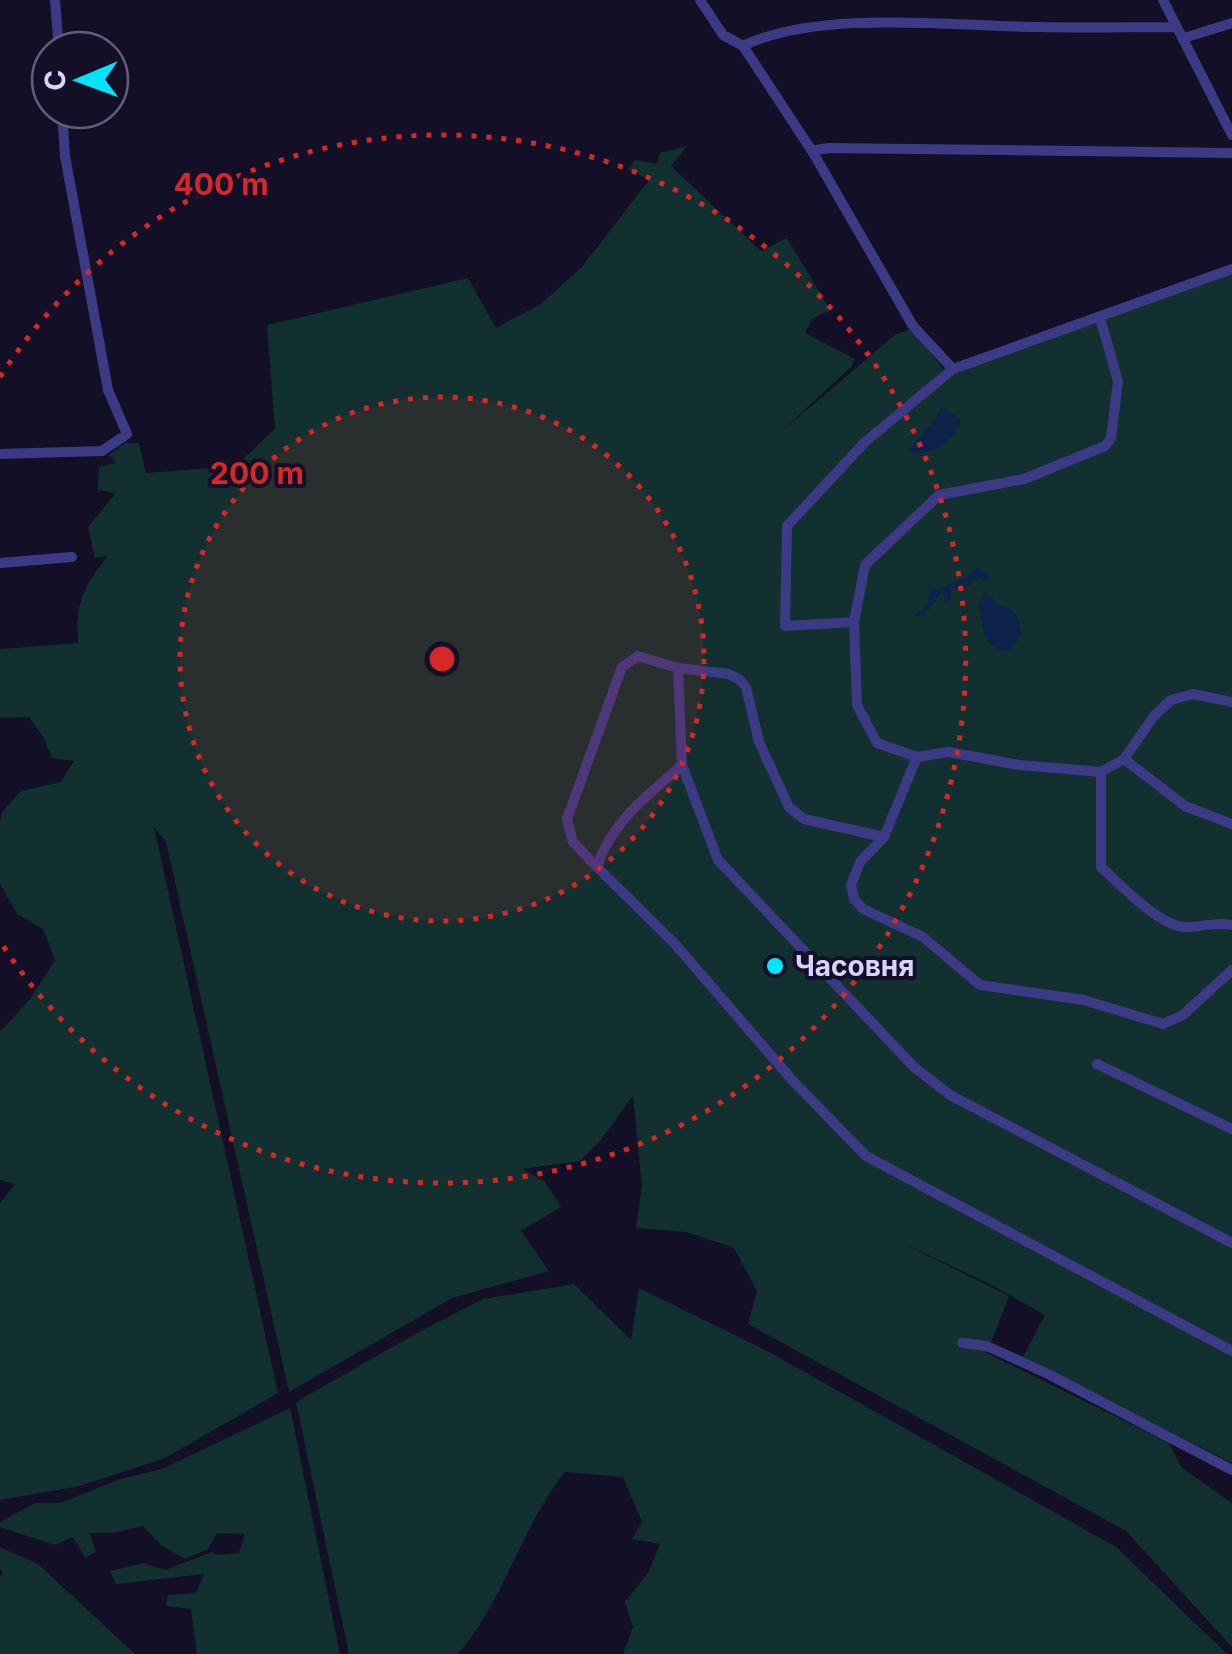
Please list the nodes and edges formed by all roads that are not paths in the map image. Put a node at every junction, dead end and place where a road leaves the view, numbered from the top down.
1 (55, 0) edge
2 (700, 0) edge
3 (1163, 0) edge
4 (1232, 23) edge
5 (1177, 27) junction
6 (57, 30) edge
7 (1184, 38) junction
8 (742, 46) junction
9 (63, 130) edge
10 (1232, 136) edge
11 (812, 151) junction
12 (1232, 153) edge
13 (1232, 270) edge
14 (1100, 318) junction
15 (953, 369) junction
16 (0, 454) edge
17 (72, 557) dead end
18 (0, 563) edge
19 (854, 622) junction
20 (678, 668) junction
21 (1232, 702) edge
22 (917, 757) junction
23 (1124, 758) junction
24 (682, 765) junction
25 (1101, 772) junction
26 (1232, 824) edge
27 (884, 837) junction
28 (597, 866) junction
29 (1232, 925) edge
30 (1232, 970) edge
31 (1097, 1064) dead end
32 (1232, 1129) edge
33 (1232, 1242) edge
34 (962, 1343) dead end
35 (1232, 1351) edge
36 (1232, 1470) edge

1 - 6 street
2 - 8 street
3 - 5 street
4 - 7 street
5 - 7 street
5 - 8 street
7 - 10 street
8 - 11 street
9 - 16 street
11 - 12 street
11 - 15 street
13 - 14 street
14 - 15 street
14 - 19 street
15 - 19 street
17 - 18 street
19 - 22 street
20 - 24 street
20 - 27 street
20 - 28 street
21 - 23 street
22 - 25 street
22 - 27 street
23 - 25 street
23 - 26 street
24 - 28 street
24 - 33 street
25 - 29 street
27 - 30 street
28 - 35 street
31 - 32 street
34 - 36 street

